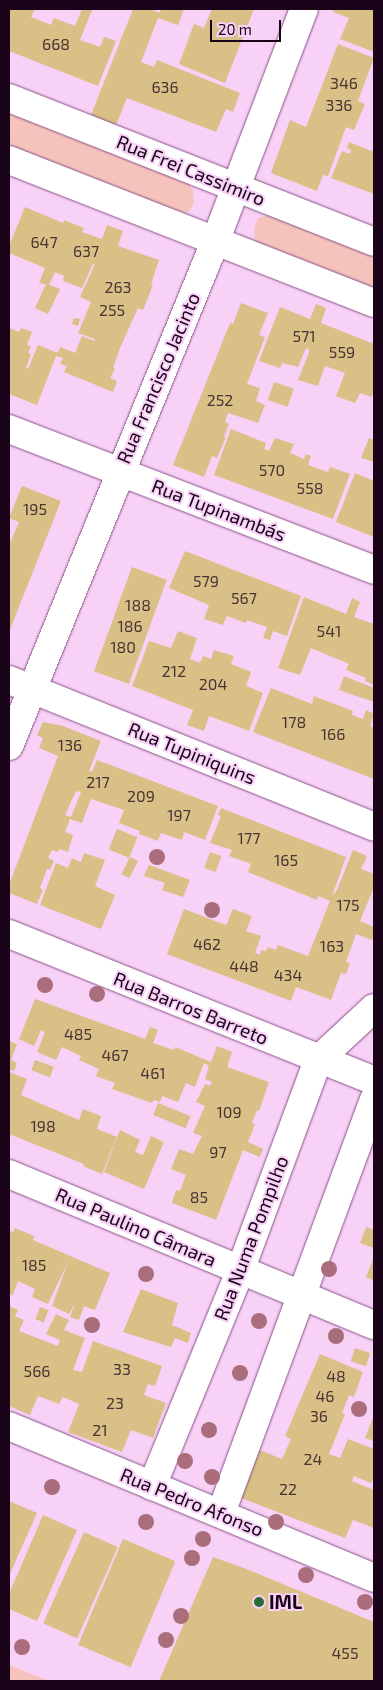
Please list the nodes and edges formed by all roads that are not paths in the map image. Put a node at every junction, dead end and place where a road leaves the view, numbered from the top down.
1 (304, 9) edge
2 (9, 98) edge
3 (9, 160) edge
4 (236, 188) junction
5 (215, 242) junction
6 (374, 242) edge
7 (374, 303) edge
8 (9, 429) edge
9 (119, 472) junction
10 (374, 570) edge
11 (21, 685) edge
12 (9, 746) edge
13 (374, 827) edge
14 (9, 934) edge
15 (374, 1008) edge
16 (318, 1060) junction
17 (374, 1081) edge
18 (374, 1099) edge
19 (9, 1174) edge
20 (240, 1271) junction
21 (302, 1297) junction
22 (374, 1325) edge
23 (9, 1426) edge
24 (152, 1486) junction
25 (221, 1513) junction
26 (374, 1578) edge

1 - 4 street, Rua Francisco Jacinto
2 - 4 street, Rua Frei Cassimiro
3 - 5 street
4 - 5 street, Rua Francisco Jacinto
4 - 6 street, Rua Frei Cassimiro
5 - 7 street
5 - 9 street, Rua Francisco Jacinto
8 - 9 street, Rua Tupinambás
9 - 10 street, Rua Tupinambás
9 - 11 street, Rua Francisco Jacinto
11 - 12 street, Rua Francisco Jacinto
11 - 13 street, Rua Tupiniquins
14 - 16 street, Rua Barros Barreto
15 - 16 street, Rua Numa Pompilho
16 - 17 street, Rua Barros Barreto
16 - 20 street, Rua Numa Pompilho
18 - 21 street
19 - 20 street, Rua Paulino Câmara
20 - 21 street, Rua Paulino Câmara
20 - 24 street, Rua Numa Pompilho
21 - 22 street, Rua Paulino Câmara
21 - 25 street
23 - 24 street, Rua Pedro Afonso
24 - 25 street, Rua Pedro Afonso
25 - 26 street, Rua Pedro Afonso

